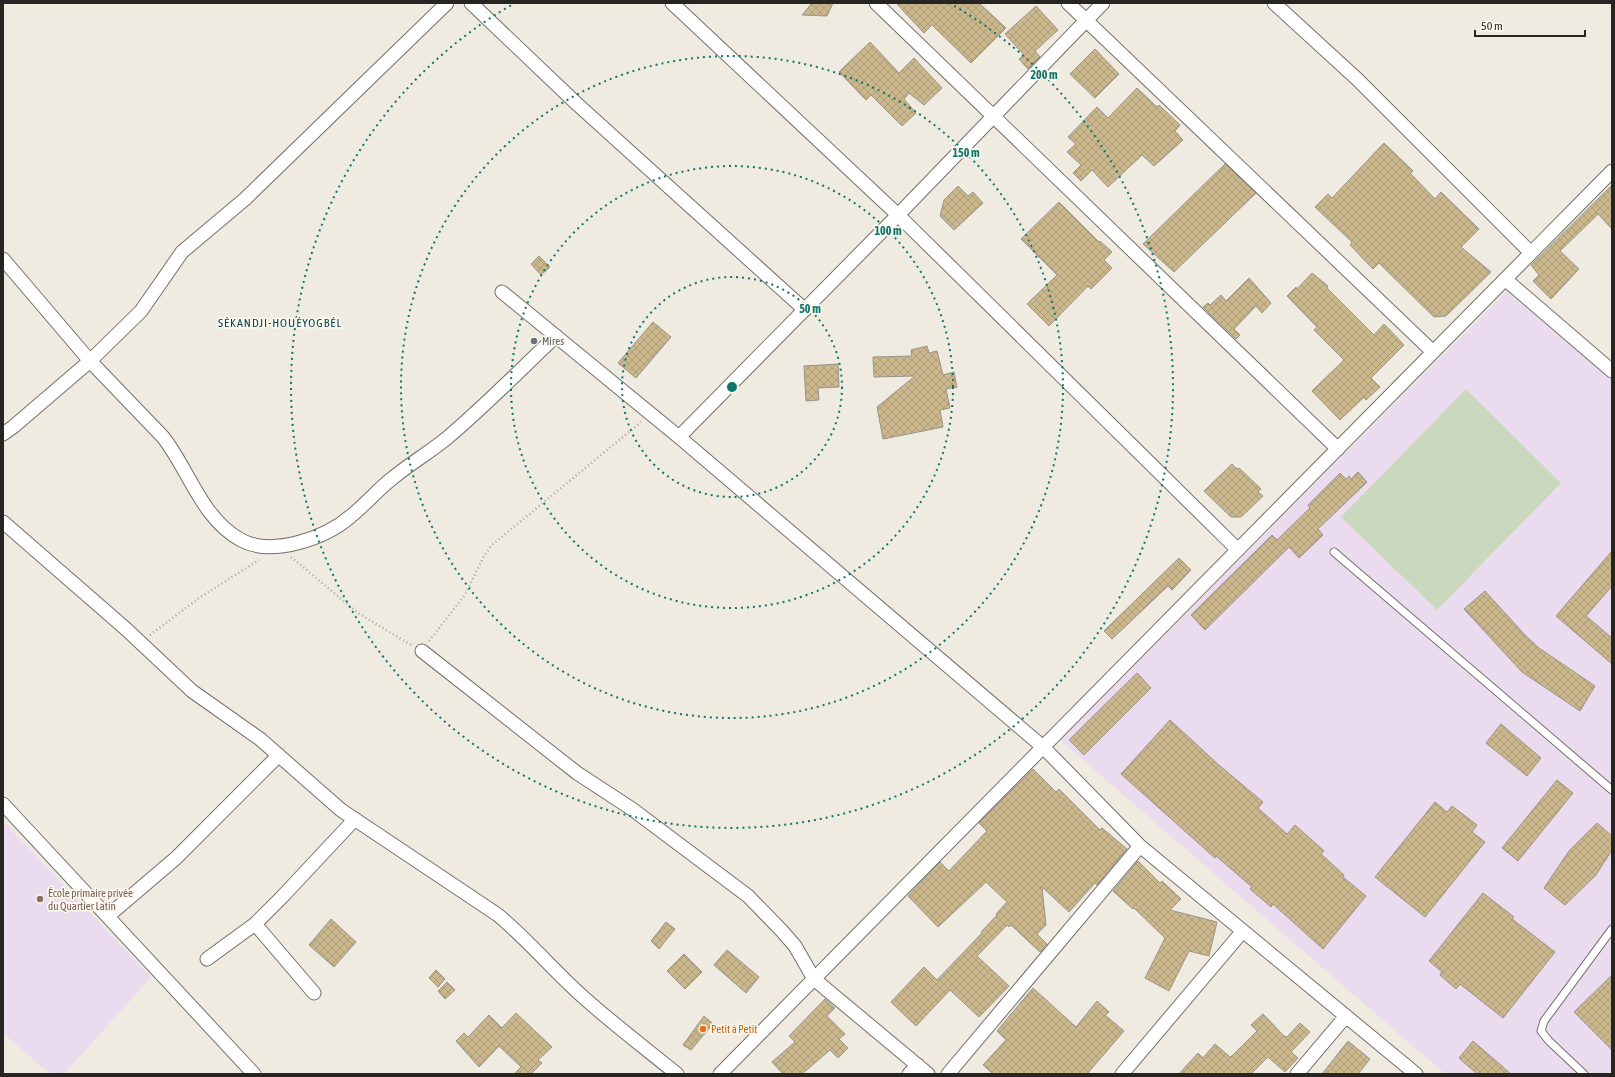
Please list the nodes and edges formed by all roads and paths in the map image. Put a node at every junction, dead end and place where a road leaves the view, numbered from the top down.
1 (447, 3) edge
2 (471, 3) edge
3 (672, 3) edge
4 (876, 3) edge
5 (1068, 3) edge
6 (1103, 3) edge
7 (1274, 3) edge
8 (1086, 20) junction
9 (993, 116) junction
10 (1612, 171) edge
11 (898, 215) junction
12 (1531, 253) junction
13 (3, 259) edge
14 (1506, 279) junction
15 (502, 292) dead end
16 (806, 310) junction
17 (556, 336) junction
18 (1433, 352) junction
19 (90, 361) junction
20 (1612, 371) edge
21 (651, 414) junction
22 (3, 434) edge
23 (679, 437) junction
24 (1338, 449) junction
25 (3, 522) edge
26 (279, 547) junction
27 (1238, 550) junction
28 (1334, 552) dead end
29 (143, 645) junction
30 (422, 651) junction
31 (1043, 747) junction
32 (279, 755) junction
33 (1612, 790) edge
34 (3, 804) edge
35 (355, 819) junction
36 (1140, 846) junction
37 (108, 916) junction
38 (255, 924) junction
39 (1612, 929) edge
40 (1242, 932) junction
41 (207, 959) dead end
42 (814, 979) junction
43 (314, 993) dead end
44 (1346, 1016) junction
45 (914, 1070) edge
46 (254, 1074) edge
47 (677, 1074) edge
48 (720, 1074) edge
49 (928, 1074) edge
50 (948, 1074) edge
51 (1122, 1074) edge
52 (1297, 1074) edge
53 (1416, 1074) edge
54 (1584, 1074) edge

1 - 19 street
2 - 16 street
3 - 11 street
4 - 9 street
5 - 8 street
6 - 8 street
7 - 12 street
8 - 9 street
8 - 18 street
9 - 11 street
9 - 24 street
10 - 12 street
11 - 16 street
11 - 27 street
12 - 14 street
13 - 19 street
14 - 18 street
14 - 20 street
15 - 17 street
16 - 23 street
17 - 21 street
17 - 26 street
18 - 24 street
19 - 22 street
19 - 26 street
21 - 23 street
21 - 30 path
23 - 31 street
24 - 27 street
25 - 29 street
26 - 29 path
26 - 30 path
27 - 31 street
28 - 33 lane
29 - 32 street
30 - 42 street
31 - 36 street
31 - 42 street
32 - 35 street
32 - 37 street
34 - 37 street
35 - 38 street
35 - 47 street
36 - 40 street
36 - 50 street
37 - 46 street
38 - 41 street
38 - 43 street
39 - 54 lane
40 - 44 street
40 - 51 street
42 - 45 street
42 - 48 street
44 - 52 street
44 - 53 street
45 - 49 street

